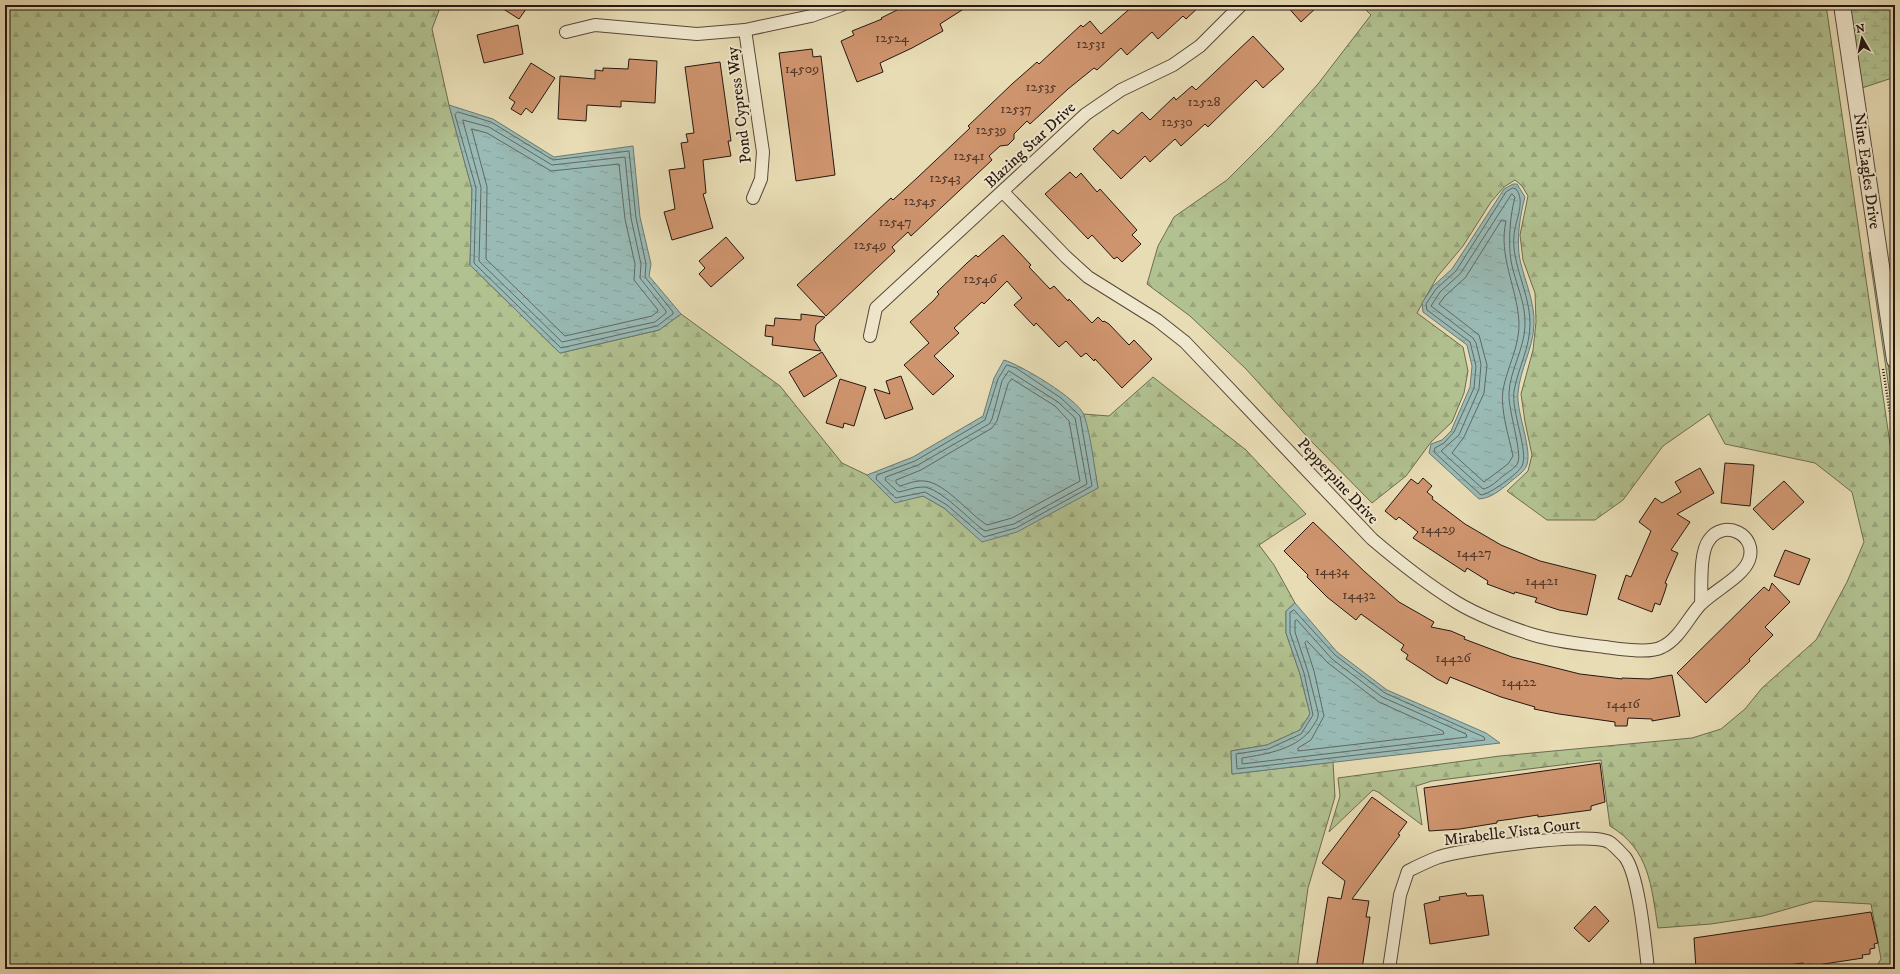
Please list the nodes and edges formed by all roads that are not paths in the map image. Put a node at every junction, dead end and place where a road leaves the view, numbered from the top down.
1 (842, 5) edge
2 (1242, 5) edge
3 (1842, 5) edge
4 (745, 30) junction
5 (566, 32) dead end
6 (1003, 192) junction
7 (753, 198) dead end
8 (870, 336) dead end
9 (1895, 360) edge
10 (1701, 604) junction
11 (1390, 969) edge
12 (1648, 969) edge

1 - 4 street
2 - 6 street, Blazing Star Drive
3 - 9 street, Nine Eagles Drive
4 - 5 street
4 - 7 street, Pond Cypress Way
6 - 8 street, Blazing Star Drive
6 - 10 street, Pepperpine Drive
10 - 10 street, Pepperpine Drive
11 - 12 street, Mirabelle Vista Court

